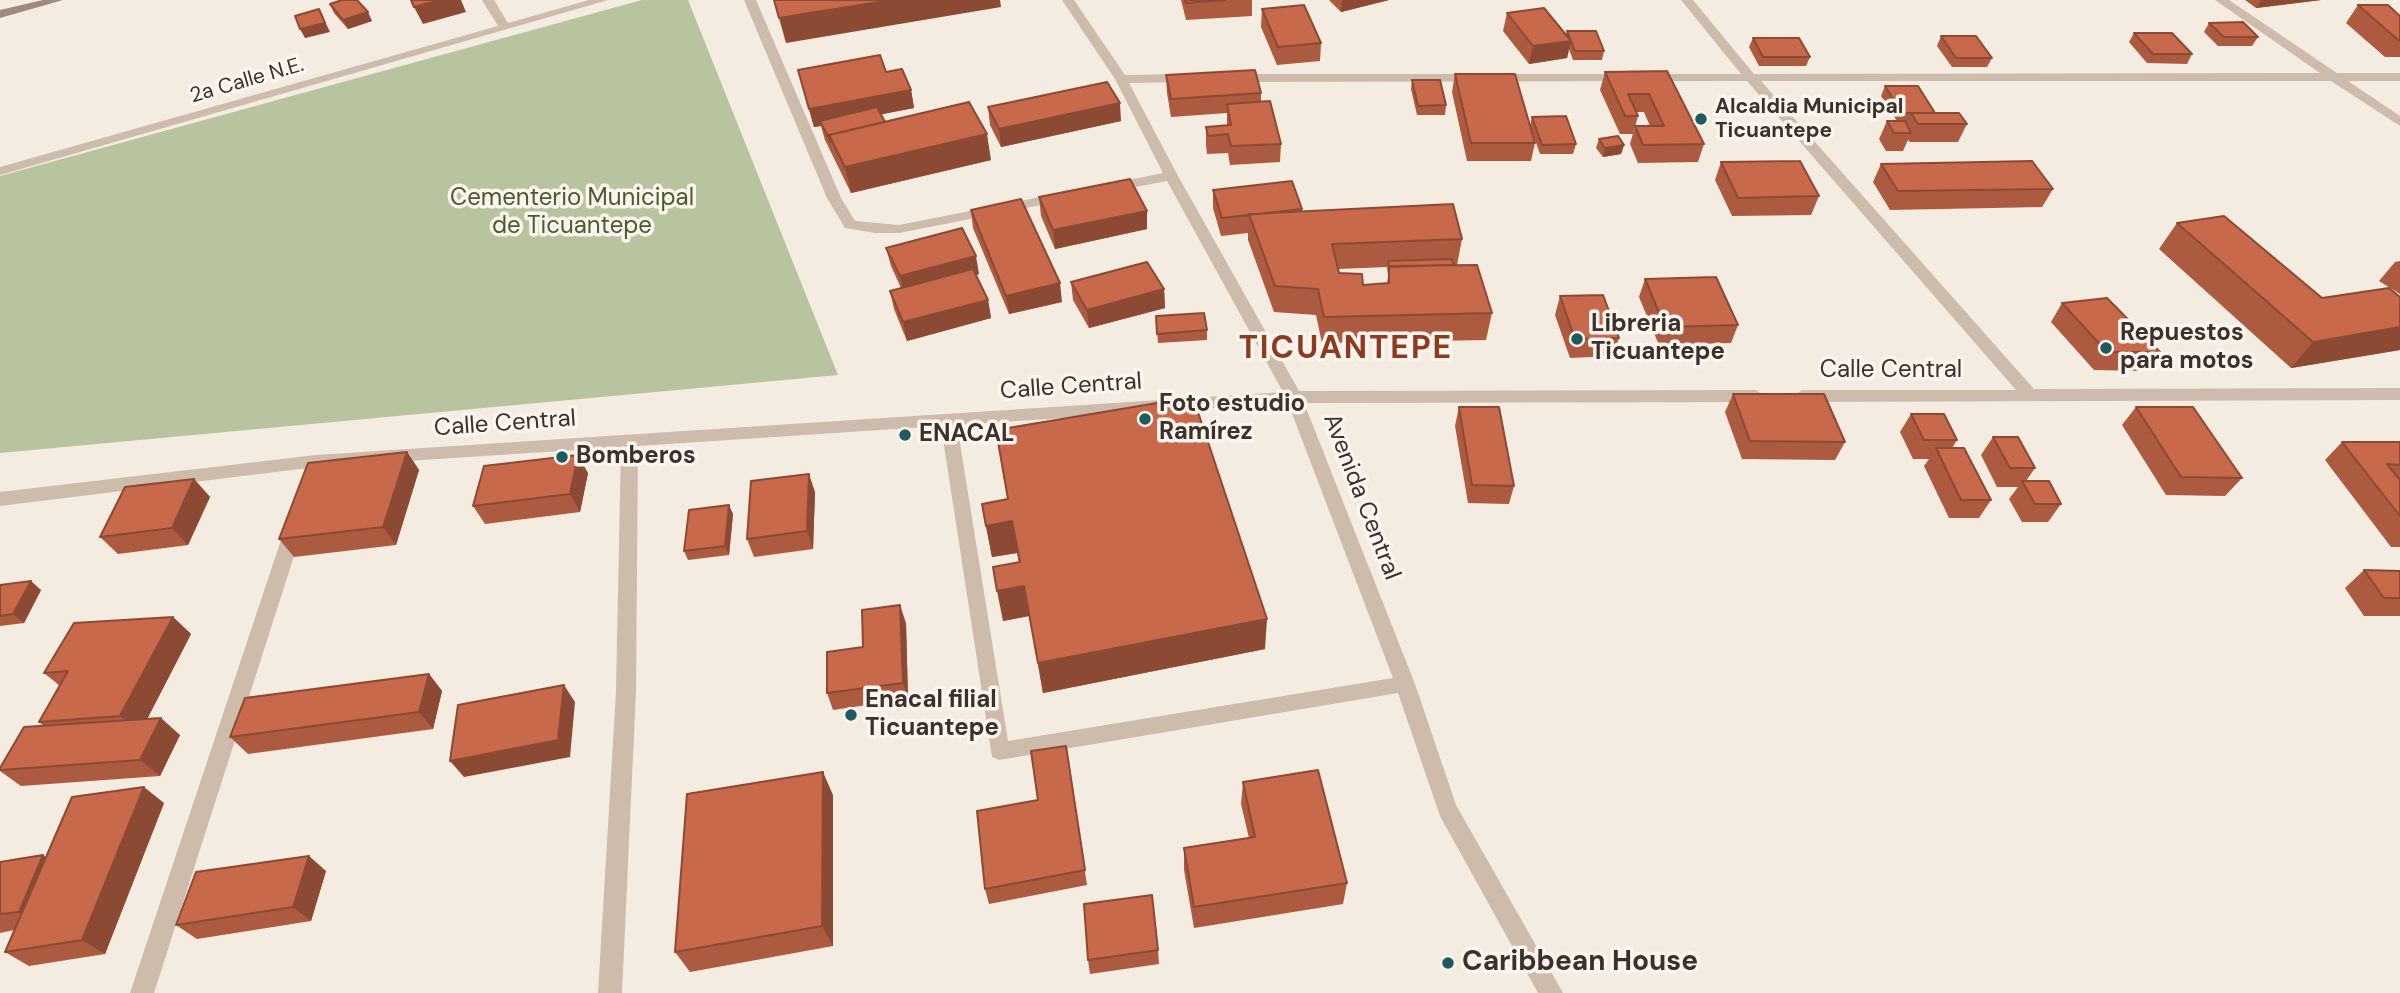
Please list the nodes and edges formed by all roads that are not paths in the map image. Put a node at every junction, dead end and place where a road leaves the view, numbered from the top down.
1 (57, 0) edge
2 (488, 0) edge
3 (602, 0) edge
4 (750, 0) edge
5 (1069, 0) edge
6 (1687, 0) edge
7 (2221, 0) edge
8 (0, 14) edge
9 (505, 28) junction
10 (1749, 76) junction
11 (2400, 76) edge
12 (2335, 77) junction
13 (1205, 78) edge
14 (1219, 78) edge
15 (1121, 79) junction
16 (2400, 122) edge
17 (0, 171) edge
18 (1171, 176) junction
19 (2400, 394) edge
20 (2030, 395) junction
21 (1294, 397) junction
22 (948, 420) junction
23 (630, 441) junction
24 (316, 461) junction
25 (307, 488) edge
26 (0, 499) edge
27 (299, 514) edge
28 (1405, 684) junction
29 (142, 993) edge
30 (610, 993) edge
31 (1551, 993) edge

1 - 8 main road
2 - 9 street
3 - 9 street, 2a Calle N.E.
4 - 18 street
5 - 15 street, Avenida Central
6 - 10 street
7 - 12 street
9 - 17 street, 2a Calle N.E.
10 - 12 street
10 - 14 street
10 - 20 street
11 - 12 street
12 - 16 street
13 - 15 street
15 - 18 street, Avenida Central
18 - 21 street, Avenida Central
19 - 20 street, Calle Central
20 - 21 street, Calle Central
21 - 22 street, Calle Central
21 - 28 street, Avenida Central
22 - 23 street, Calle Central
22 - 28 street
23 - 24 street, Calle Central
23 - 30 street
24 - 25 street
24 - 26 street, Calle Central
27 - 29 street
28 - 31 street, Avenida Central

